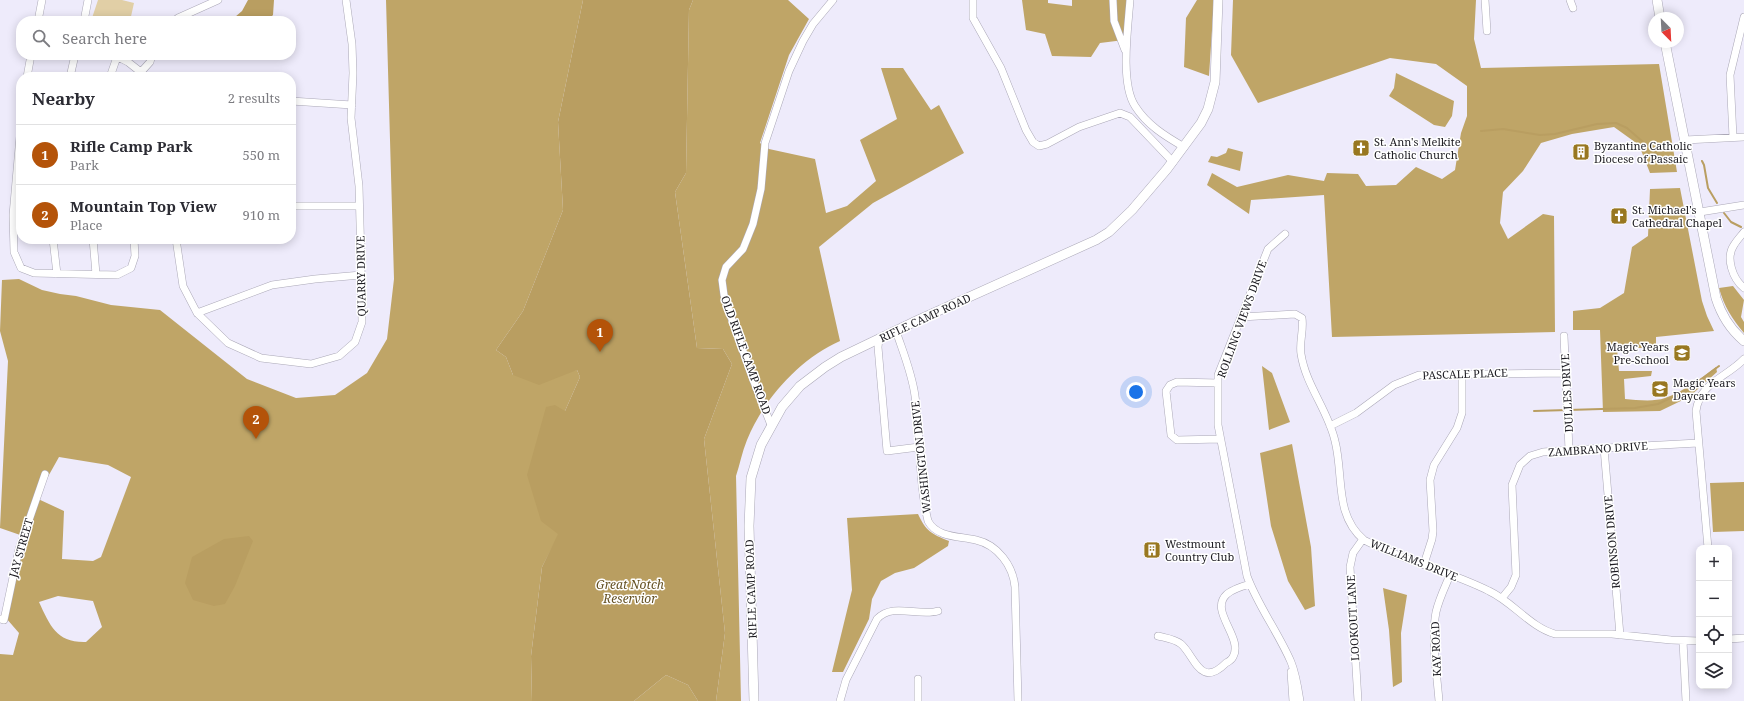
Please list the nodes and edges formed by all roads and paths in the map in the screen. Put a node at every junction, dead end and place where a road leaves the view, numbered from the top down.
1 (42, 0) edge
2 (88, 0) edge
3 (218, 0) edge
4 (346, 0) edge
5 (833, 0) edge
6 (973, 0) edge
7 (1113, 0) edge
8 (1130, 0) edge
9 (1218, 0) edge
10 (1485, 0) edge
11 (1570, 0) edge
12 (1657, 0) edge
13 (1573, 8) dead end
14 (1659, 12) edge
15 (39, 16) edge
16 (85, 16) edge
17 (182, 16) edge
18 (1744, 17) edge
19 (1487, 31) dead end
20 (1741, 47) edge
21 (1666, 48) edge
22 (1127, 54) junction
23 (30, 60) edge
24 (74, 60) edge
25 (115, 60) edge
26 (122, 60) edge
27 (151, 60) edge
28 (28, 72) edge
29 (71, 72) edge
30 (111, 72) edge
31 (141, 72) joint
32 (296, 102) edge
33 (352, 105) junction
34 (1150, 124) junction
35 (1144, 132) junction
36 (1733, 137) junction
37 (1744, 137) edge
38 (1685, 140) junction
39 (1184, 147) junction
40 (1172, 162) junction
41 (16, 175) edge
42 (1744, 205) edge
43 (296, 206) edge
44 (359, 206) junction
45 (1700, 212) junction
46 (1744, 232) edge
47 (1284, 234) dead end
48 (54, 244) edge
49 (93, 244) edge
50 (134, 244) edge
51 (177, 244) edge
52 (57, 274) junction
53 (96, 274) junction
54 (361, 275) junction
55 (1744, 288) edge
56 (197, 313) junction
57 (1241, 317) junction
58 (896, 331) junction
59 (1564, 336) dead end
60 (879, 339) junction
61 (1744, 341) edge
62 (1744, 359) edge
63 (1462, 373) junction
64 (1566, 373) junction
65 (1218, 383) junction
66 (772, 425) junction
67 (1330, 426) junction
68 (1220, 439) junction
69 (1698, 442) junction
70 (919, 447) junction
71 (1604, 448) junction
72 (1569, 450) junction
73 (45, 474) dead end
74 (1363, 539) junction
75 (1708, 545) edge
76 (1424, 564) junction
77 (1450, 575) junction
78 (1250, 584) junction
79 (1502, 598) junction
80 (938, 610) dead end
81 (0, 620) edge
82 (1620, 635) junction
83 (1158, 636) dead end
84 (1744, 638) edge
85 (1732, 639) edge
86 (1683, 641) junction
87 (1696, 641) edge
88 (1291, 662) junction
89 (918, 680) dead end
90 (754, 701) edge
91 (840, 701) edge
92 (918, 701) edge
93 (1018, 701) edge
94 (1294, 701) edge
95 (1300, 701) edge
96 (1358, 701) edge
97 (1439, 701) edge
98 (1686, 701) edge

1 - 15 street
2 - 16 street
3 - 17 street
4 - 33 street, QUARRY DRIVE
5 - 66 street, OLD RIFLE CAMP ROAD
6 - 35 street
7 - 22 street
8 - 22 street
9 - 39 street, RIFLE CAMP ROAD
10 - 19 street
11 - 13 street
12 - 14 street
18 - 20 street
20 - 36 street
21 - 38 street
22 - 34 street
23 - 28 street
24 - 29 street
25 - 30 street
26 - 31 street
27 - 31 street
32 - 33 street
33 - 44 street, QUARRY DRIVE
34 - 35 street
34 - 39 street
35 - 40 street
36 - 37 street
36 - 38 street
38 - 45 street
39 - 40 street, RIFLE CAMP ROAD
40 - 58 street, RIFLE CAMP ROAD
41 - 52 street
42 - 45 street
43 - 44 street
44 - 54 street, QUARRY DRIVE
45 - 61 street
46 - 55 street
47 - 57 street, ROLLING VIEWS DRIVE
48 - 52 street
49 - 53 street
50 - 53 street
51 - 56 street, QUARRY DRIVE
52 - 53 street
54 - 56 street
54 - 56 street, QUARRY DRIVE
57 - 65 street, ROLLING VIEWS DRIVE
57 - 67 street, WILLIAMS DRIVE
58 - 60 street, RIFLE CAMP ROAD
58 - 70 street, WASHINGTON DRIVE
59 - 64 street, DULLES DRIVE
60 - 66 street, RIFLE CAMP ROAD
60 - 70 street
62 - 69 street
63 - 64 street, PASCALE PLACE
63 - 67 street, PASCALE PLACE
63 - 76 street
64 - 72 street, DULLES DRIVE
65 - 68 street, ROLLING VIEWS DRIVE
65 - 68 street
66 - 90 street, RIFLE CAMP ROAD
67 - 74 street, WILLIAMS DRIVE
68 - 78 street, ROLLING VIEWS DRIVE
69 - 71 street, ZAMBRANO DRIVE
69 - 75 street
70 - 93 street, WASHINGTON DRIVE
71 - 72 street, ZAMBRANO DRIVE
71 - 82 street, ROBINSON DRIVE
72 - 79 street, ZAMBRANO DRIVE
73 - 81 street, JAY STREET
74 - 76 street, WILLIAMS DRIVE
74 - 96 street, LOOKOUT LANE
76 - 77 street, WILLIAMS DRIVE
77 - 79 street, WILLIAMS DRIVE
77 - 97 street, KAY ROAD
78 - 83 street
78 - 88 street, ROLLING VIEWS DRIVE
79 - 82 street, WILLIAMS DRIVE
80 - 91 street
82 - 86 street, WILLIAMS DRIVE
84 - 85 street
86 - 87 street, WILLIAMS DRIVE
86 - 98 street
88 - 94 street, ROLLING VIEWS DRIVE
88 - 95 street, ROLLING VIEWS DRIVE
89 - 92 street

